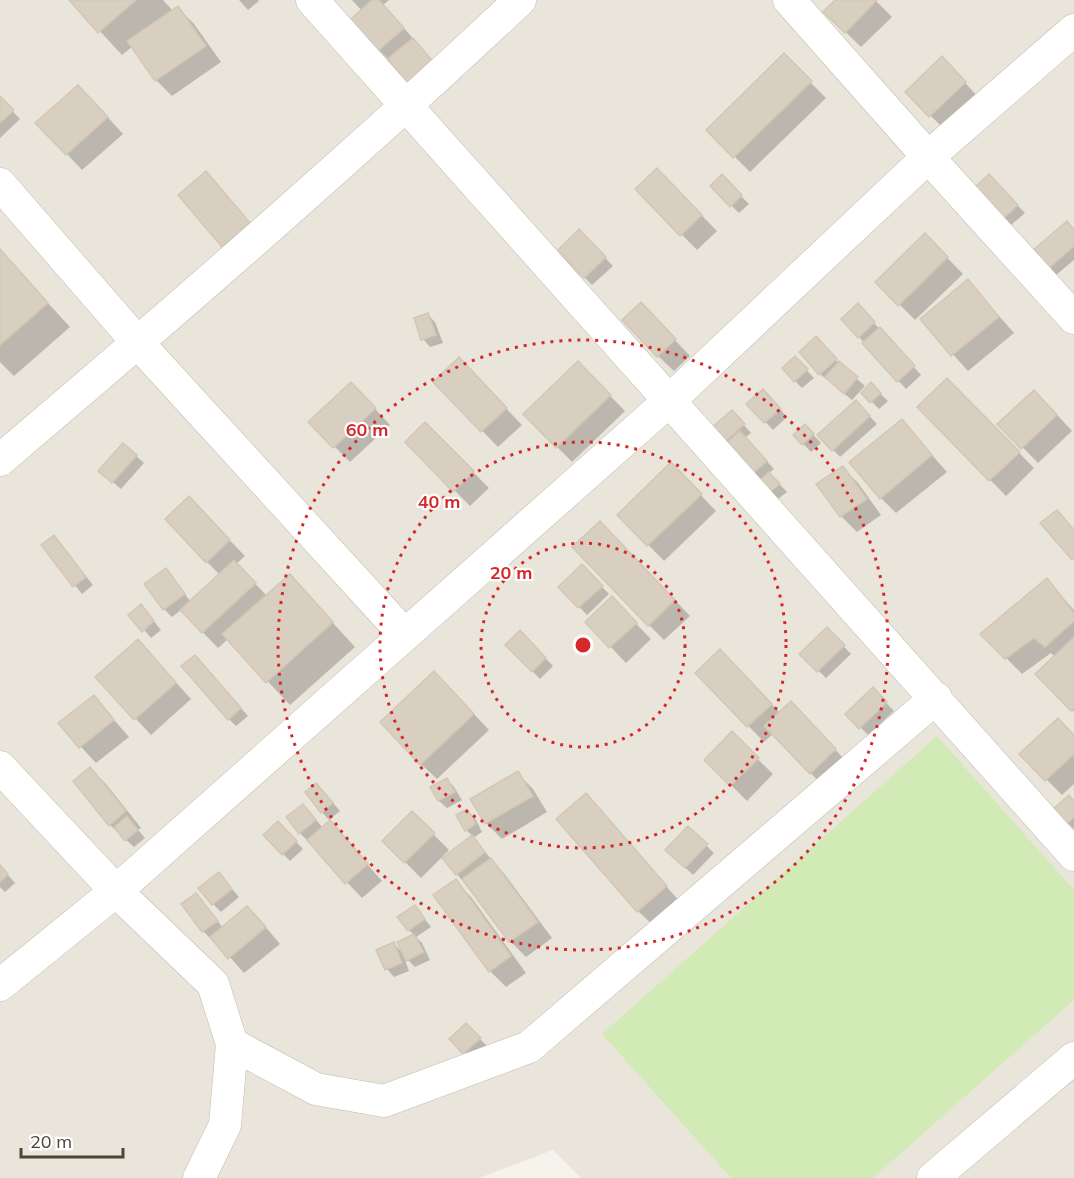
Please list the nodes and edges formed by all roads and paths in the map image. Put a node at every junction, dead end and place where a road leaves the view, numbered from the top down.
1 (312, 0) edge
2 (520, 0) edge
3 (789, 0) edge
4 (1074, 30) edge
5 (408, 105) junction
6 (928, 157) junction
7 (0, 184) edge
8 (1074, 318) edge
9 (138, 343) junction
10 (670, 400) junction
11 (0, 460) edge
12 (404, 634) junction
13 (936, 698) junction
14 (0, 767) edge
15 (1074, 855) edge
16 (116, 891) junction
17 (0, 985) edge
18 (232, 1044) junction
19 (1074, 1058) edge
20 (199, 1178) edge
21 (933, 1178) edge

1 - 5 street
2 - 5 street
3 - 6 street
4 - 6 street
5 - 9 street
5 - 10 street
6 - 8 street
6 - 10 street
7 - 9 street
9 - 11 street
9 - 12 street
10 - 12 street
10 - 13 street
12 - 16 street
13 - 15 street
13 - 18 street
14 - 16 street
16 - 17 street
16 - 18 street
18 - 20 street
19 - 21 street

